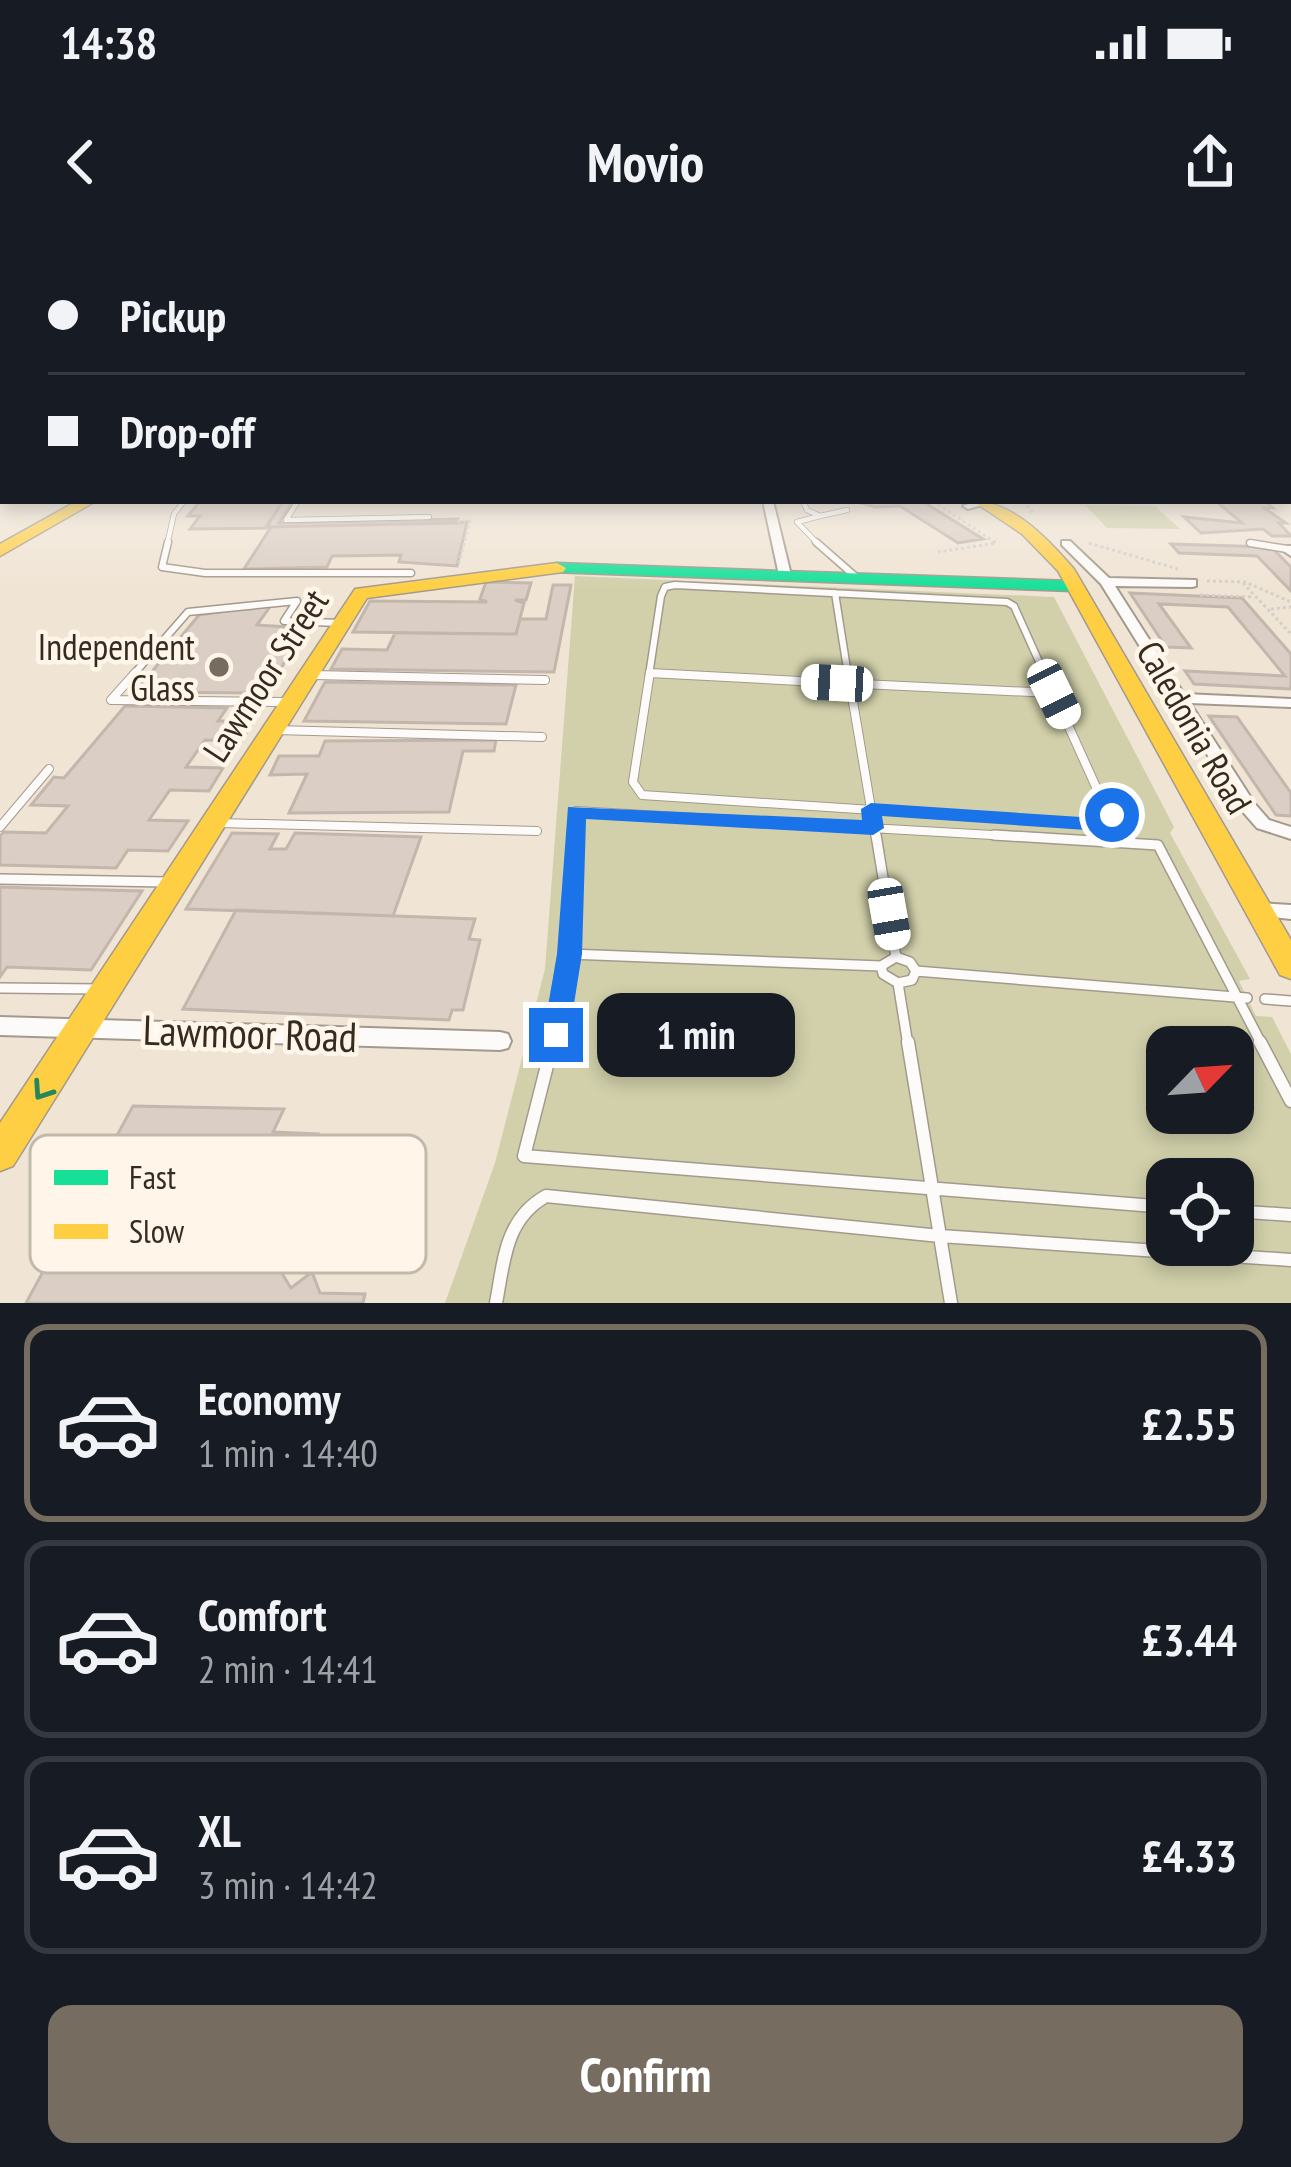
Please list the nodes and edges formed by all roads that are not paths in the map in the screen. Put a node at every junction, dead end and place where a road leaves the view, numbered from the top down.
1 (56, 504) edge
2 (83, 504) edge
3 (182, 504) edge
4 (296, 504) edge
5 (769, 504) edge
6 (804, 504) edge
7 (980, 504) edge
8 (847, 510) dead end
9 (820, 516) junction
10 (429, 517) dead end
11 (0, 535) edge
12 (1066, 543) road end
13 (1250, 543) dead end
14 (1290, 550) edge
15 (0, 551) edge
16 (411, 573) dead end
17 (784, 575) junction
18 (857, 578) junction
19 (1194, 579) road end
20 (1106, 582) junction
21 (1072, 586) junction
22 (835, 593) junction
23 (342, 623) junction
24 (650, 673) junction
25 (309, 674) junction
26 (849, 677) junction
27 (545, 680) dead end
28 (837, 683) junction
29 (862, 684) junction
30 (851, 690) junction
31 (1054, 694) junction
32 (1181, 698) junction
33 (291, 702) junction
34 (1291, 703) edge
35 (273, 730) junction
36 (542, 736) dead end
37 (49, 769) dead end
38 (871, 809) junction
39 (212, 823) junction
40 (0, 827) edge
41 (873, 828) junction
42 (537, 831) dead end
43 (1291, 833) edge
44 (0, 879) edge
45 (175, 882) junction
46 (1259, 910) junction
47 (1291, 912) edge
48 (569, 954) junction
49 (896, 957) junction
50 (880, 966) junction
51 (1291, 967) edge
52 (916, 971) junction
53 (898, 983) junction
54 (0, 988) edge
55 (107, 988) junction
56 (1243, 998) junction
57 (1265, 999) dead end
58 (1291, 1001) edge
59 (0, 1026) edge
60 (83, 1028) junction
61 (500, 1041) dead end
62 (1291, 1101) edge
63 (0, 1154) edge
64 (932, 1190) junction
65 (1146, 1205) edge
66 (1254, 1212) edge
67 (1291, 1215) edge
68 (940, 1236) junction
69 (1291, 1260) edge
70 (496, 1303) edge
71 (951, 1303) edge

1 - 11 main road
2 - 15 main road
3 - 16 lane
4 - 10 lane
5 - 17 street
6 - 9 lane
7 - 21 main road, Caledonia Road
8 - 9 lane
9 - 18 lane
12 - 20 street
13 - 14 lane
17 - 18 main road, Lawmoor Street
17 - 23 main road, Lawmoor Street
18 - 21 main road, Lawmoor Street
19 - 20 street
20 - 32 street
21 - 46 main road, Caledonia Road
22 - 24 lane
22 - 26 lane
22 - 31 lane
23 - 25 main road, Lawmoor Street
23 - 33 lane
24 - 28 lane
24 - 38 lane
25 - 27 lane
25 - 33 main road, Lawmoor Street
26 - 28 lane
26 - 29 lane
28 - 30 lane
29 - 30 lane
29 - 31 lane
30 - 38 lane
31 - 38 lane
32 - 34 street
32 - 43 street
33 - 35 main road, Lawmoor Street
35 - 36 lane
35 - 39 main road, Lawmoor Street
37 - 40 lane
38 - 41 lane
39 - 42 lane
39 - 45 main road, Lawmoor Street
41 - 48 lane
41 - 49 lane
41 - 56 lane
44 - 45 lane
45 - 55 main road, Lawmoor Street
46 - 47 street
46 - 51 main road, Caledonia Road
48 - 50 lane
48 - 64 lane
49 - 50 lane
49 - 52 lane
50 - 53 lane
52 - 53 lane
52 - 56 lane
53 - 64 lane
54 - 55 lane
55 - 60 main road, Lawmoor Street
56 - 62 lane
57 - 58 lane
59 - 60 street, Lawmoor Road
60 - 61 street, Lawmoor Road
60 -> 63 main road, Lawmoor Street
64 - 65 lane
64 - 68 lane
66 - 67 lane
68 - 69 lane
68 - 70 lane
68 - 71 lane

